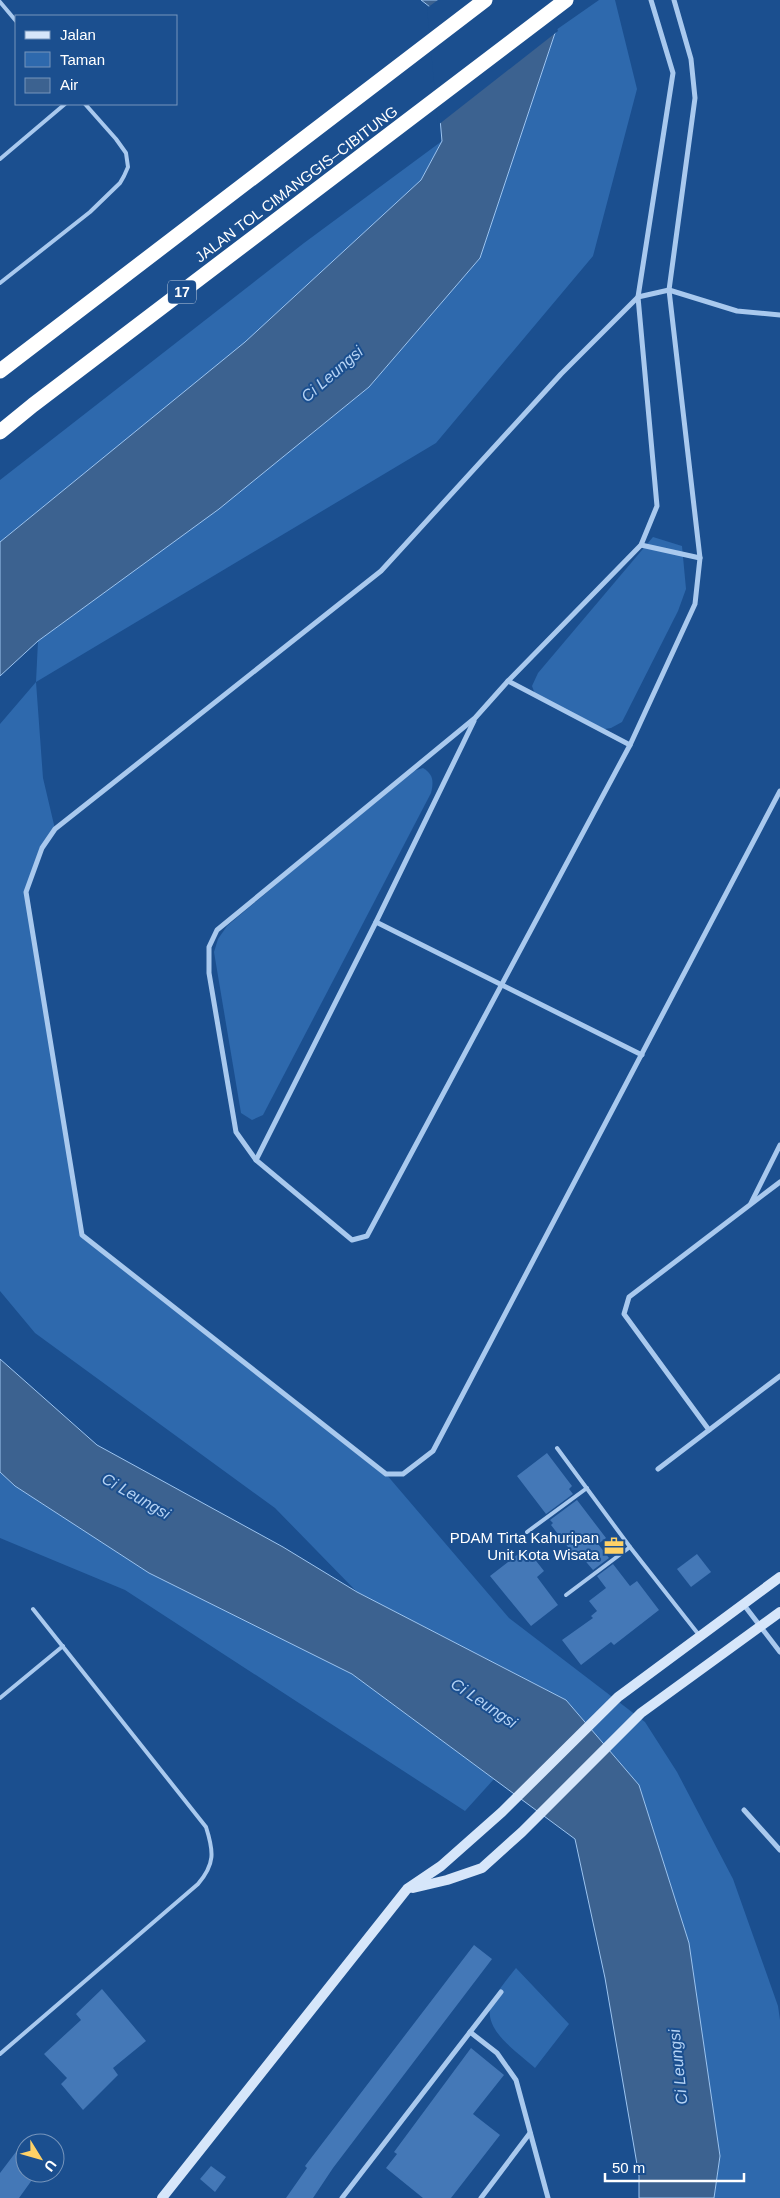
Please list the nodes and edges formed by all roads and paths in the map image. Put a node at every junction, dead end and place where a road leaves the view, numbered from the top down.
1 (485, 0) edge
2 (566, 0) edge
3 (650, 0) edge
4 (674, 0) edge
5 (0, 2) edge
6 (15, 20) edge
7 (64, 105) edge
8 (86, 105) edge
9 (0, 159) edge
10 (0, 283) edge
11 (669, 290) junction
12 (638, 297) junction
13 (780, 315) edge
14 (0, 371) edge
15 (0, 432) edge
16 (641, 545) junction
17 (700, 558) junction
18 (508, 681) junction
19 (476, 718) junction
20 (630, 744) junction
21 (780, 791) edge
22 (376, 922) junction
23 (502, 984) junction
24 (642, 1055) junction
25 (780, 1145) edge
26 (256, 1160) junction
27 (780, 1182) edge
28 (750, 1205) junction
29 (780, 1376) edge
30 (709, 1430) junction
31 (557, 1448) dead end
32 (658, 1469) dead end
33 (587, 1488) junction
34 (527, 1532) dead end
35 (630, 1547) junction
36 (780, 1577) edge
37 (566, 1595) dead end
38 (744, 1605) junction
39 (33, 1610) dead end
40 (780, 1612) edge
41 (761, 1626) junction
42 (700, 1637) junction
43 (63, 1646) junction
44 (780, 1652) edge
45 (0, 1698) edge
46 (744, 1810) dead end
47 (780, 1850) edge
48 (407, 1889) junction
49 (501, 1992) dead end
50 (470, 2032) junction
51 (0, 2054) edge
52 (530, 2133) junction
53 (162, 2198) edge
54 (342, 2198) edge
55 (481, 2198) edge
56 (548, 2198) edge

1 - 14 highway, JALAN TOL CIMANGGIS–CIBITUNG
2 - 15 highway, JALAN TOL CIMANGGIS–CIBITUNG / 17
3 - 12 street
4 - 11 street
5 - 6 lane
7 - 9 lane
8 - 10 lane
11 - 12 street
11 - 13 street
11 - 17 street
12 - 16 street
12 - 24 street
16 - 17 street
16 - 18 street
17 - 20 street
18 - 19 street
18 - 20 street
19 - 22 street
19 - 26 street
20 - 23 street
21 - 24 street
22 - 23 street
22 - 26 street
23 - 24 street
23 - 26 street
25 - 28 street
27 - 28 street
28 - 30 street
29 - 30 street
30 - 32 street
31 - 33 lane
33 - 34 lane
33 - 35 lane
35 - 37 lane
35 - 42 lane
36 - 38 street
38 - 41 street
38 - 42 street
39 - 43 lane
40 - 41 street
41 - 44 street
41 - 48 street
42 - 48 street
43 - 45 lane
43 - 51 lane
46 - 47 street
48 - 53 street
49 - 50 street
50 - 52 street
50 - 54 street
52 - 55 street
52 - 56 street

